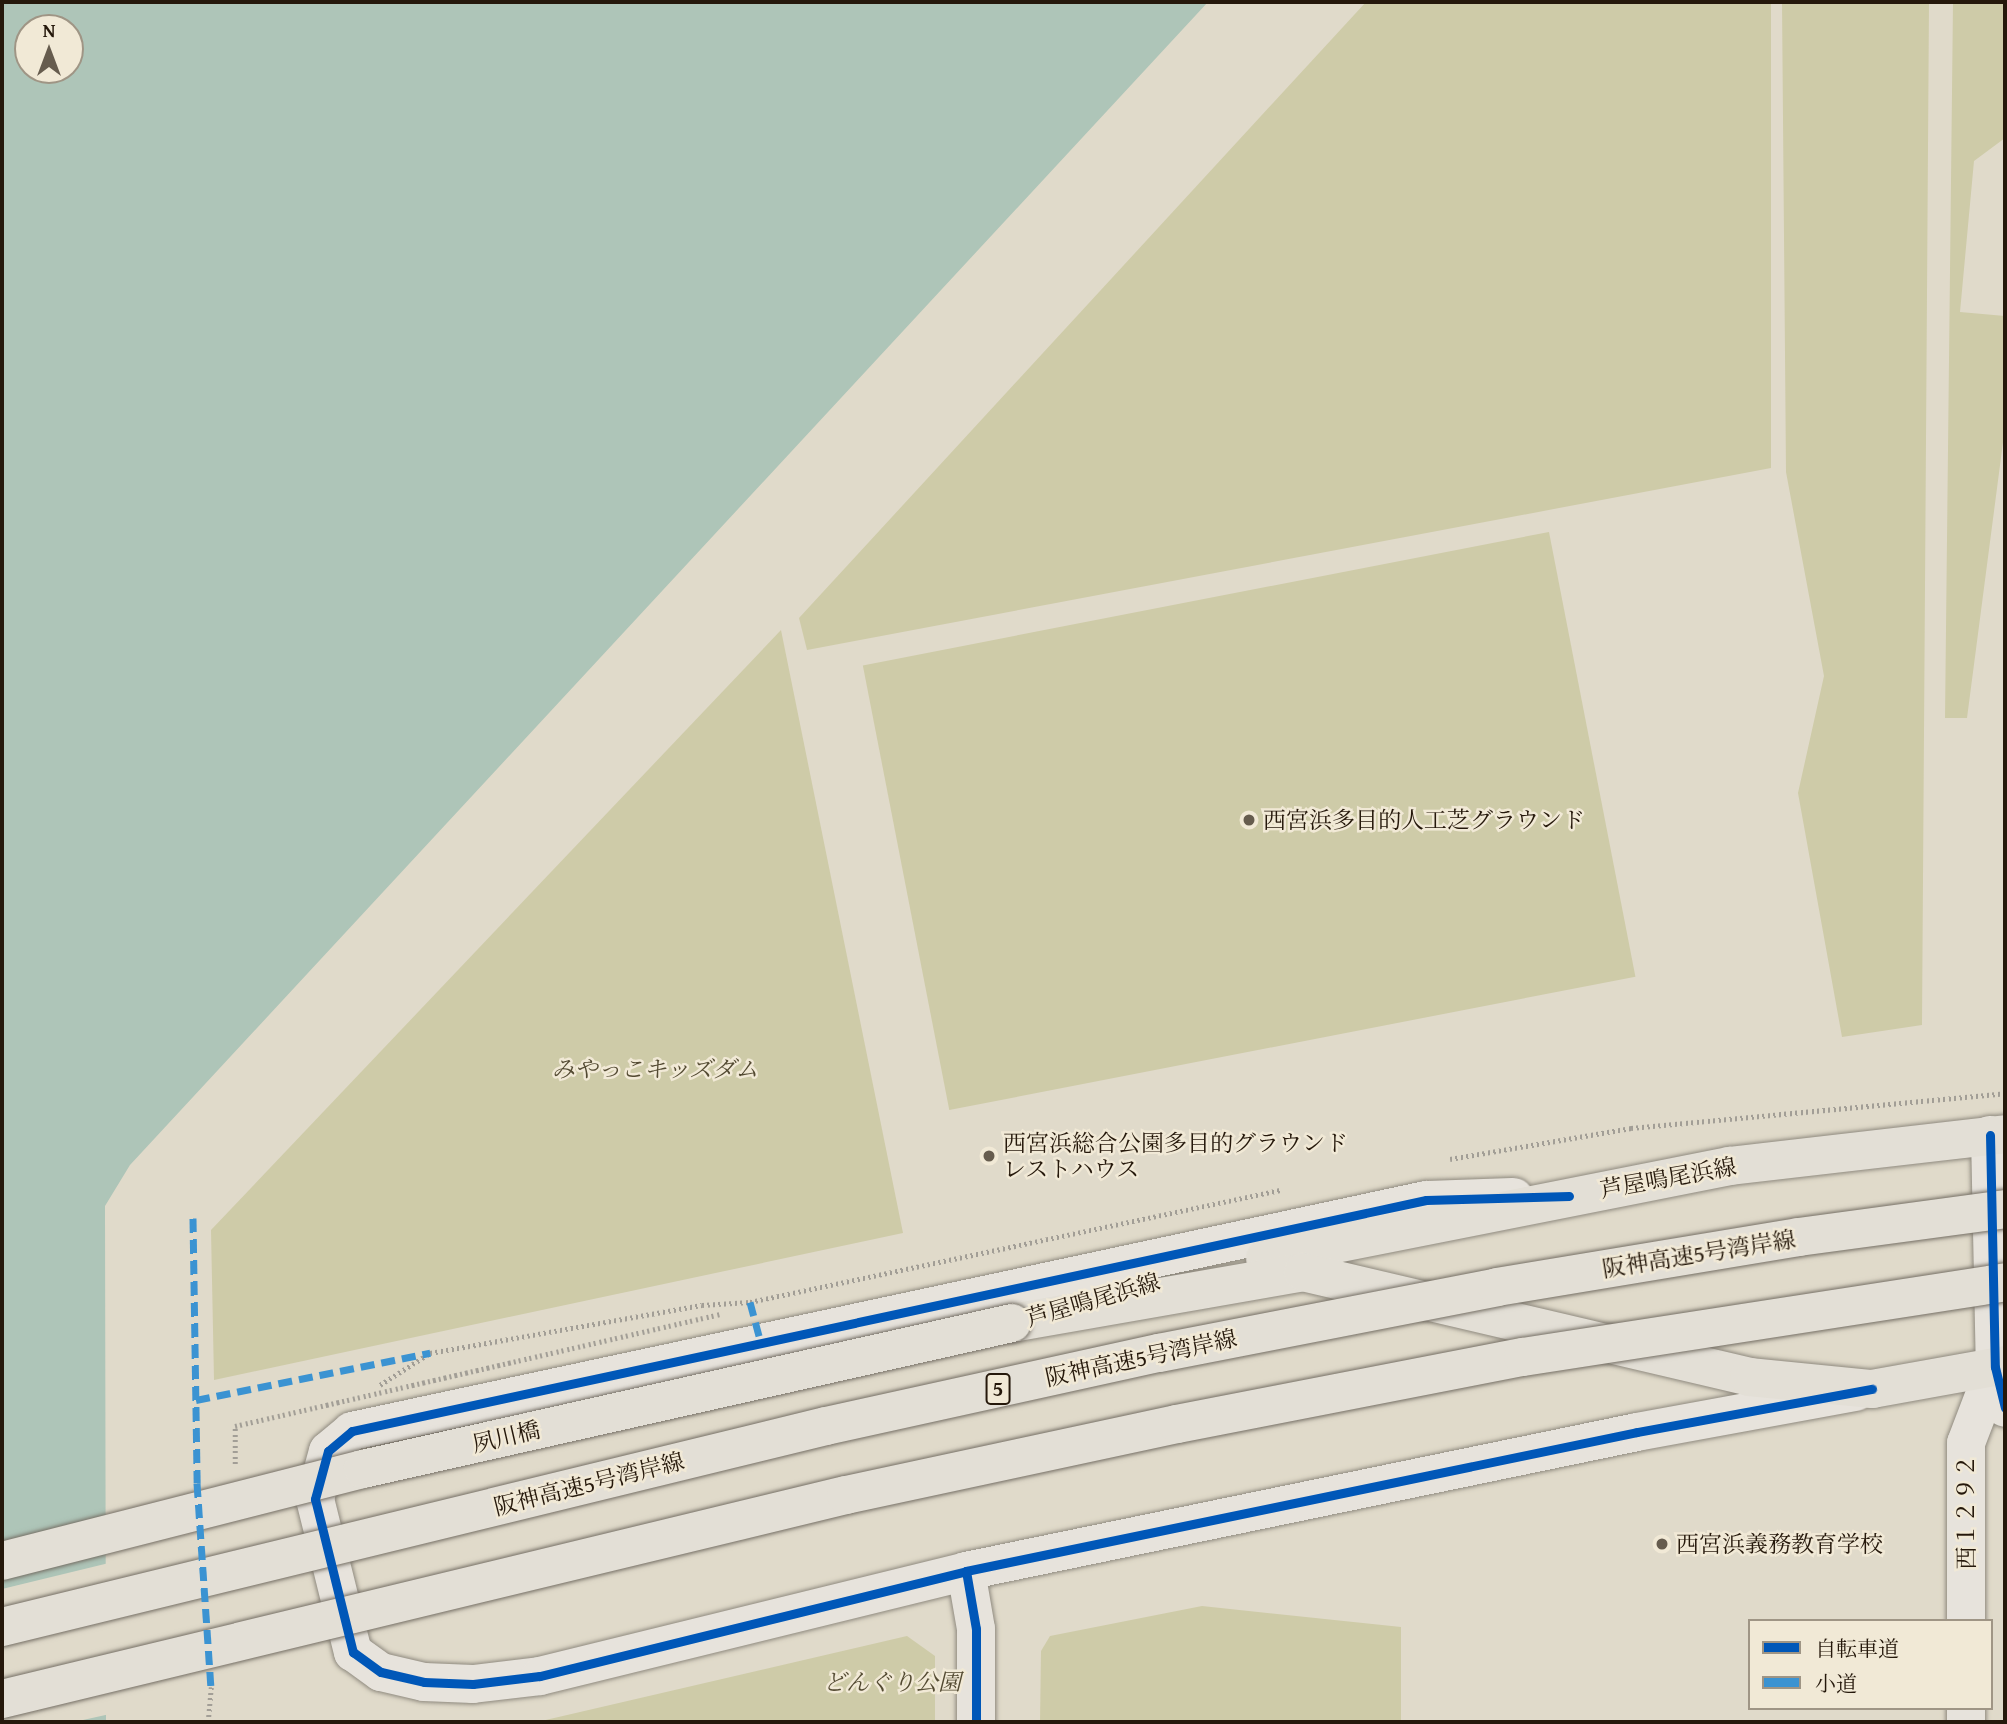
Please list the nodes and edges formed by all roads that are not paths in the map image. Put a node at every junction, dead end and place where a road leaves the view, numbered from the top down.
1 (1998, 1135) edge
2 (1569, 1196) junction
3 (2005, 1209) edge
4 (2005, 1282) edge
5 (1012, 1323) junction
6 (2000, 1366) edge
7 (1872, 1389) junction
8 (2005, 1408) edge
9 (2, 1561) edge
10 (966, 1571) junction
11 (1966, 1619) edge
12 (2, 1627) edge
13 (2, 1699) edge
14 (976, 1722) edge

1 - 2 main road, 芦屋鳴尾浜線
1 - 6 street
2 - 5 main road, 芦屋鳴尾浜線
2 - 10 street
3 - 12 main road, 阪神高速5号湾岸線 / 5, bridge
4 - 13 main road, bridge
5 - 7 main road, 芦屋鳴尾浜線
5 - 9 main road, 夙川橋, bridge
6 - 7 main road, 芦屋鳴尾浜線
6 - 8 street
6 - 11 street, 西１２９２
7 - 10 street
10 - 14 street

